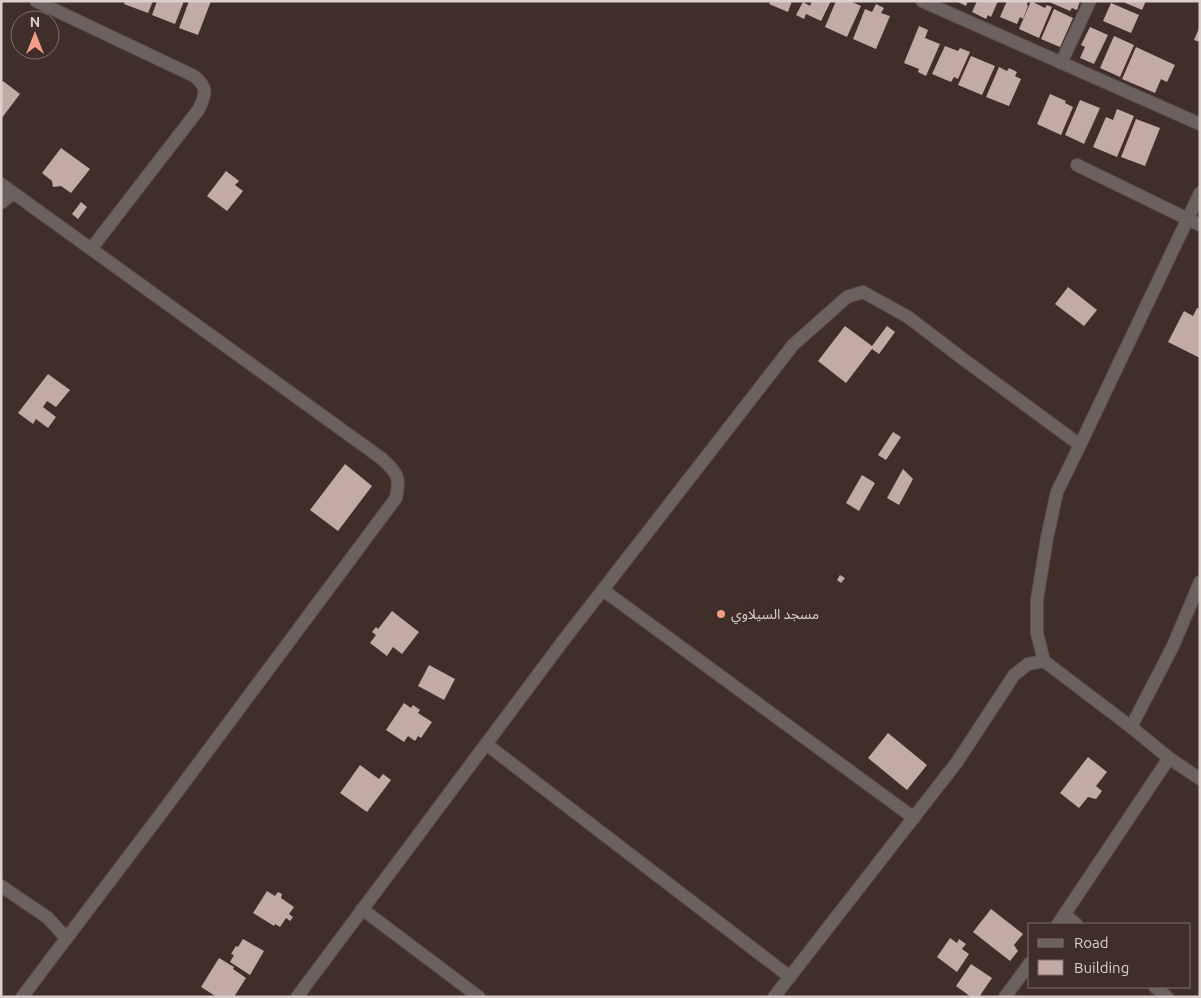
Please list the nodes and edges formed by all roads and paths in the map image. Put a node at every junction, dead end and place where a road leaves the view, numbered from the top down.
1 (36, 1) edge
2 (922, 1) edge
3 (1090, 1) edge
4 (1061, 63) junction
5 (1200, 124) edge
6 (1077, 165) dead end
7 (1, 184) edge
8 (13, 193) junction
9 (1200, 193) edge
10 (1, 203) edge
11 (1187, 220) junction
12 (1200, 225) edge
13 (91, 248) junction
14 (1080, 445) junction
15 (1200, 582) edge
16 (603, 590) junction
17 (1044, 661) junction
18 (1131, 727) junction
19 (486, 744) junction
20 (1169, 758) junction
21 (1200, 779) edge
22 (914, 818) junction
23 (1, 886) edge
24 (362, 909) junction
25 (1061, 920) edge
26 (66, 938) junction
27 (1028, 966) edge
28 (790, 977) junction
29 (1156, 988) edge
30 (22, 997) edge
31 (297, 997) edge
32 (479, 997) edge
33 (774, 997) edge
34 (1005, 997) edge
35 (1167, 997) edge

1 - 13 street
2 - 4 street
3 - 4 street
4 - 5 street
6 - 11 street
7 - 8 street
8 - 10 street
8 - 13 street
9 - 11 street
11 - 12 street
11 - 14 street
13 - 26 street
14 - 16 street
14 - 17 street
15 - 18 street
16 - 19 street
16 - 22 street
17 - 18 street
17 - 22 street
18 - 20 street
19 - 24 street
19 - 28 street
20 - 21 street
20 - 25 street
22 - 28 street
23 - 26 street
24 - 31 street
24 - 32 street
26 - 30 street
27 - 34 street
28 - 33 street
29 - 35 street

